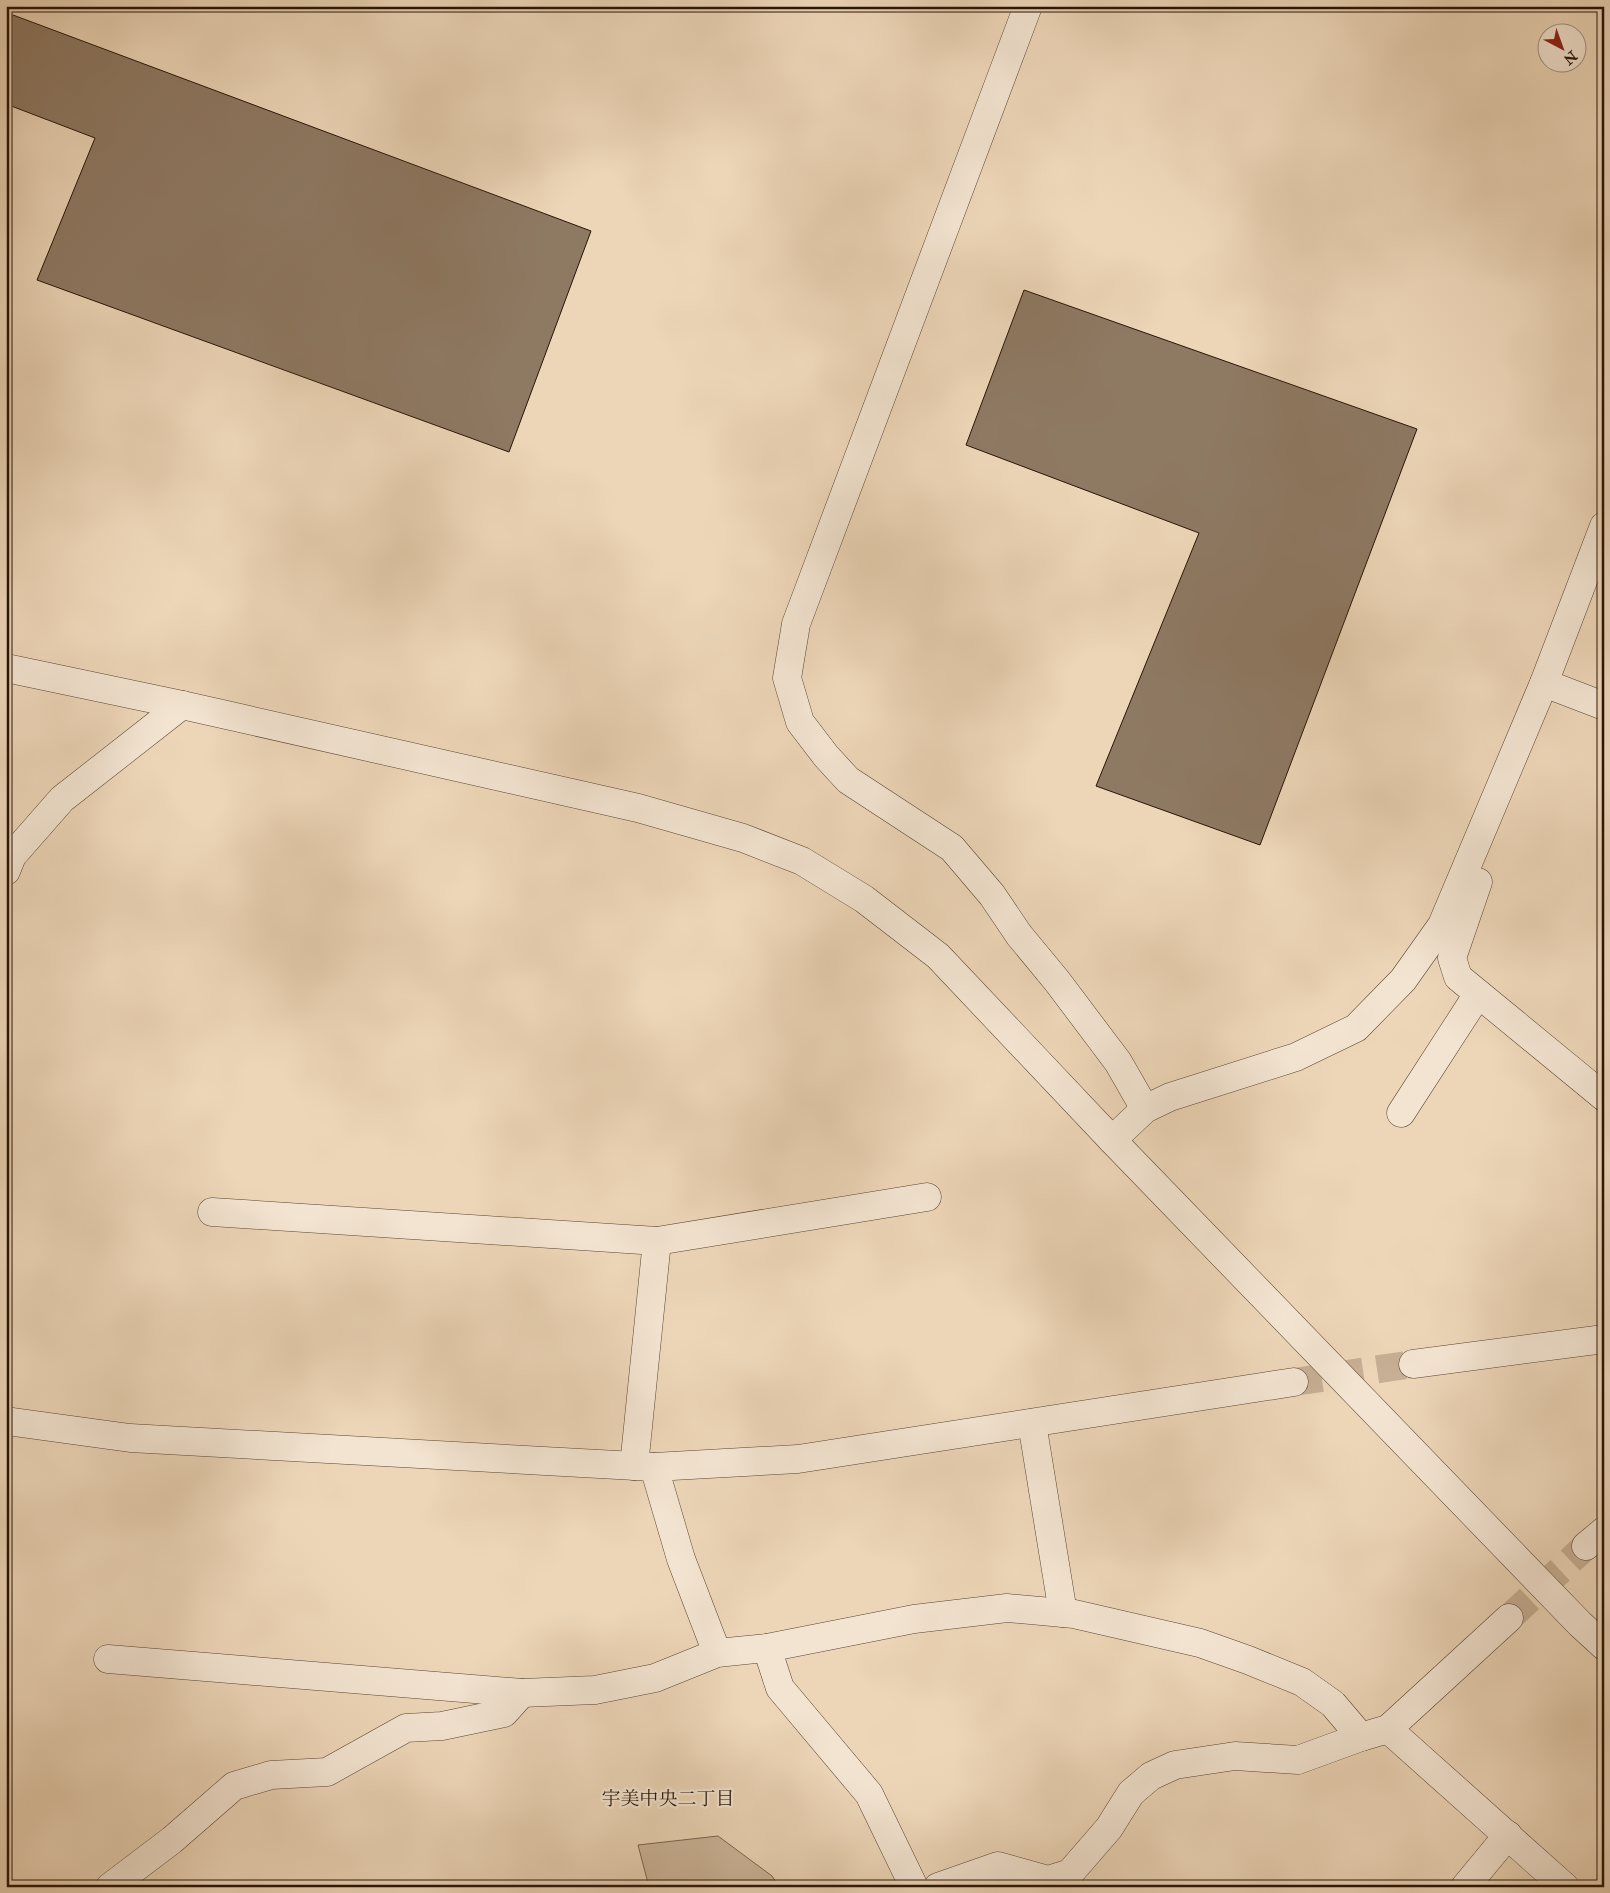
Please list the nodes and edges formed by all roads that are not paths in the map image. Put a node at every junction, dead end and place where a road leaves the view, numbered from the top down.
1 (1028, 6) edge
2 (1604, 526) edge
3 (6, 668) edge
4 (1544, 683) junction
5 (182, 705) junction
6 (1604, 706) edge
7 (1482, 830) junction
8 (6, 870) edge
9 (1478, 994) junction
10 (1604, 1097) edge
11 (1145, 1110) junction
12 (1401, 1113) dead end
13 (1112, 1140) junction
14 (927, 1197) dead end
15 (212, 1212) dead end
16 (657, 1241) junction
17 (1604, 1339) edge
18 (1413, 1364) tunnel mouth
19 (1294, 1382) tunnel mouth
20 (6, 1421) edge
21 (1032, 1423) junction
22 (644, 1467) junction
23 (1063, 1613) junction
24 (1510, 1618) tunnel mouth
25 (1604, 1646) edge
26 (767, 1648) junction
27 (717, 1653) junction
28 (108, 1660) dead end
29 (522, 1693) junction
30 (1388, 1729) junction
31 (1361, 1737) junction
32 (1508, 1835) junction
33 (110, 1887) edge
34 (914, 1887) edge
35 (938, 1887) edge
36 (1465, 1887) edge
37 (1565, 1887) edge

1 - 11 street
2 - 4 street
3 - 5 street
4 - 6 street
4 - 7 street
5 - 8 street
5 - 13 street
7 - 9 street
7 - 11 street
9 - 10 street
9 - 12 street
11 - 13 street
13 - 25 street
14 - 16 street
15 - 16 street
16 - 22 street
17 - 18 street
19 - 21 street
20 - 22 street
21 - 22 street
21 - 23 street
22 - 27 street
23 - 26 street
23 - 31 street
24 - 30 street
26 - 27 street
26 - 34 street
27 - 29 street
28 - 29 street
29 - 33 street
30 - 31 street
30 - 32 street
31 - 35 street
32 - 36 street
32 - 37 street

